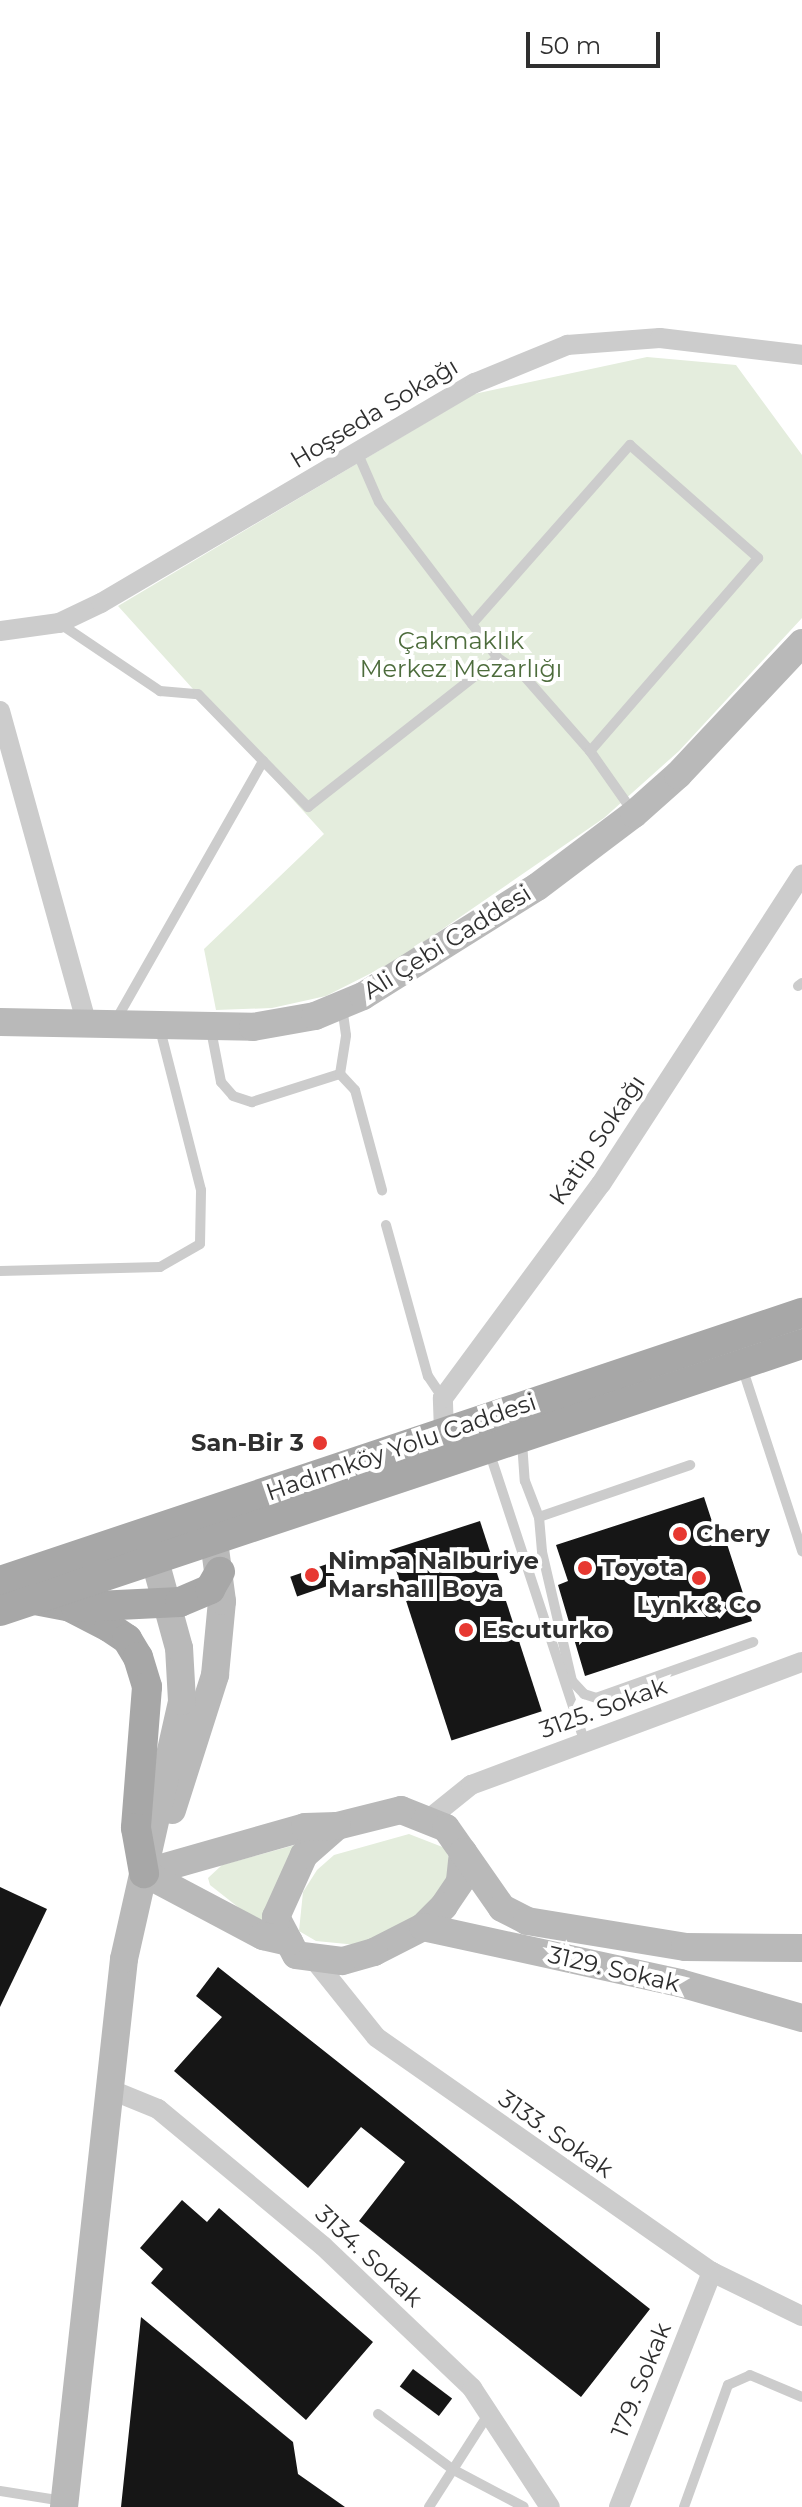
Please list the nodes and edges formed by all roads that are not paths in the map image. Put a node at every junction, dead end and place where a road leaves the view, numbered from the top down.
1 (802, 355) edge
2 (358, 454) junction
3 (59, 623) junction
4 (472, 624) junction
5 (0, 631) edge
6 (802, 643) edge
7 (498, 658) junction
8 (0, 711) edge
9 (590, 751) junction
10 (263, 761) junction
11 (634, 814) junction
12 (802, 874) edge
13 (341, 1005) junction
14 (0, 1022) edge
15 (100, 1023) junction
16 (159, 1027) junction
17 (210, 1028) junction
18 (340, 1074) junction
19 (382, 1190) dead end
20 (386, 1225) dead end
21 (0, 1271) edge
22 (802, 1313) edge
23 (802, 1344) edge
24 (741, 1364) junction
25 (443, 1398) junction
26 (444, 1432) junction
27 (521, 1437) junction
28 (488, 1449) junction
29 (690, 1465) dead end
30 (539, 1517) junction
31 (186, 1518) junction
32 (214, 1541) junction
33 (802, 1551) edge
34 (155, 1561) junction
35 (220, 1572) junction
36 (0, 1581) edge
37 (33, 1600) junction
38 (165, 1604) junction
39 (70, 1607) junction
40 (0, 1611) edge
41 (753, 1642) dead end
42 (802, 1662) edge
43 (585, 1743) junction
44 (430, 1818) junction
45 (337, 1826) junction
46 (463, 1852) junction
47 (144, 1873) junction
48 (423, 1927) junction
49 (802, 1932) edge
50 (802, 1948) edge
51 (300, 1949) junction
52 (757, 1950) junction
53 (802, 2018) edge
54 (109, 2089) junction
55 (712, 2272) junction
56 (802, 2316) edge
57 (802, 2397) edge
58 (489, 2413) junction
59 (378, 2414) dead end
60 (452, 2469) junction
61 (0, 2491) edge
62 (61, 2505) edge
63 (429, 2507) edge
64 (524, 2507) edge
65 (550, 2507) edge
66 (619, 2507) edge
67 (684, 2507) edge

1 - 2 street, Hoşseda Sokağı
2 - 3 street, Hoşseda Sokağı
2 - 4 lane
3 - 5 street, Hoşseda Sokağı
3 - 10 lane
4 - 7 lane
4 - 9 lane
6 - 11 street, Ali Çebi Caddesi
7 - 9 lane
7 - 10 lane
8 - 15 street
9 - 11 lane
10 - 15 lane
11 - 13 street, Ali Çebi Caddesi
12 - 25 street, Katip Sokağı
13 - 17 street, Ali Çebi Caddesi
13 - 18 lane
14 - 15 street, Ali Çebi Caddesi
15 - 16 street, Ali Çebi Caddesi
16 - 17 street, Ali Çebi Caddesi
16 - 21 lane
17 - 18 lane
18 - 19 lane
20 - 25 lane
22 - 26 main road, Hadımköy Yolu Caddesi
23 - 24 main road, Hadımköy Yolu Caddesi
24 - 27 main road, Hadımköy Yolu Caddesi
24 - 33 lane
25 - 26 street
26 - 31 main road, Hadımköy Yolu Caddesi
27 - 28 main road, Hadımköy Yolu Caddesi
27 - 30 lane
28 - 32 main road, Hadımköy Yolu Caddesi
28 - 43 lane
29 - 30 lane
30 - 41 lane
31 - 32 main road
31 - 34 main road
31 - 36 main road, Hadımköy Yolu Caddesi
32 - 34 main road, Hadımköy Yolu Caddesi
32 - 35 street
34 - 37 main road, Hadımköy Yolu Caddesi
34 - 38 street
35 - 38 main road
35 - 47 street
37 - 39 main road
37 - 40 main road, Hadımköy Yolu Caddesi
38 - 39 main road
38 - 47 street
39 - 47 main road
42 - 43 street, 3125. Sokak
43 - 44 street, 3125. Sokak
44 - 45 street
44 - 46 street
45 - 47 street
45 - 51 street
46 - 48 street
46 - 52 street
47 - 51 street
47 - 54 street
48 - 51 street
48 - 53 street, 3129. Sokak
49 - 52 street
50 - 52 street
51 - 55 street, 3133. Sokak
54 - 58 street, 3134. Sokak
54 - 62 street
55 - 56 street, 3133. Sokak
55 - 66 street, 179. Sokak
57 - 67 lane
58 - 60 lane
58 - 65 street, 3134. Sokak
59 - 60 lane
60 - 63 lane
60 - 64 lane
61 - 62 lane

